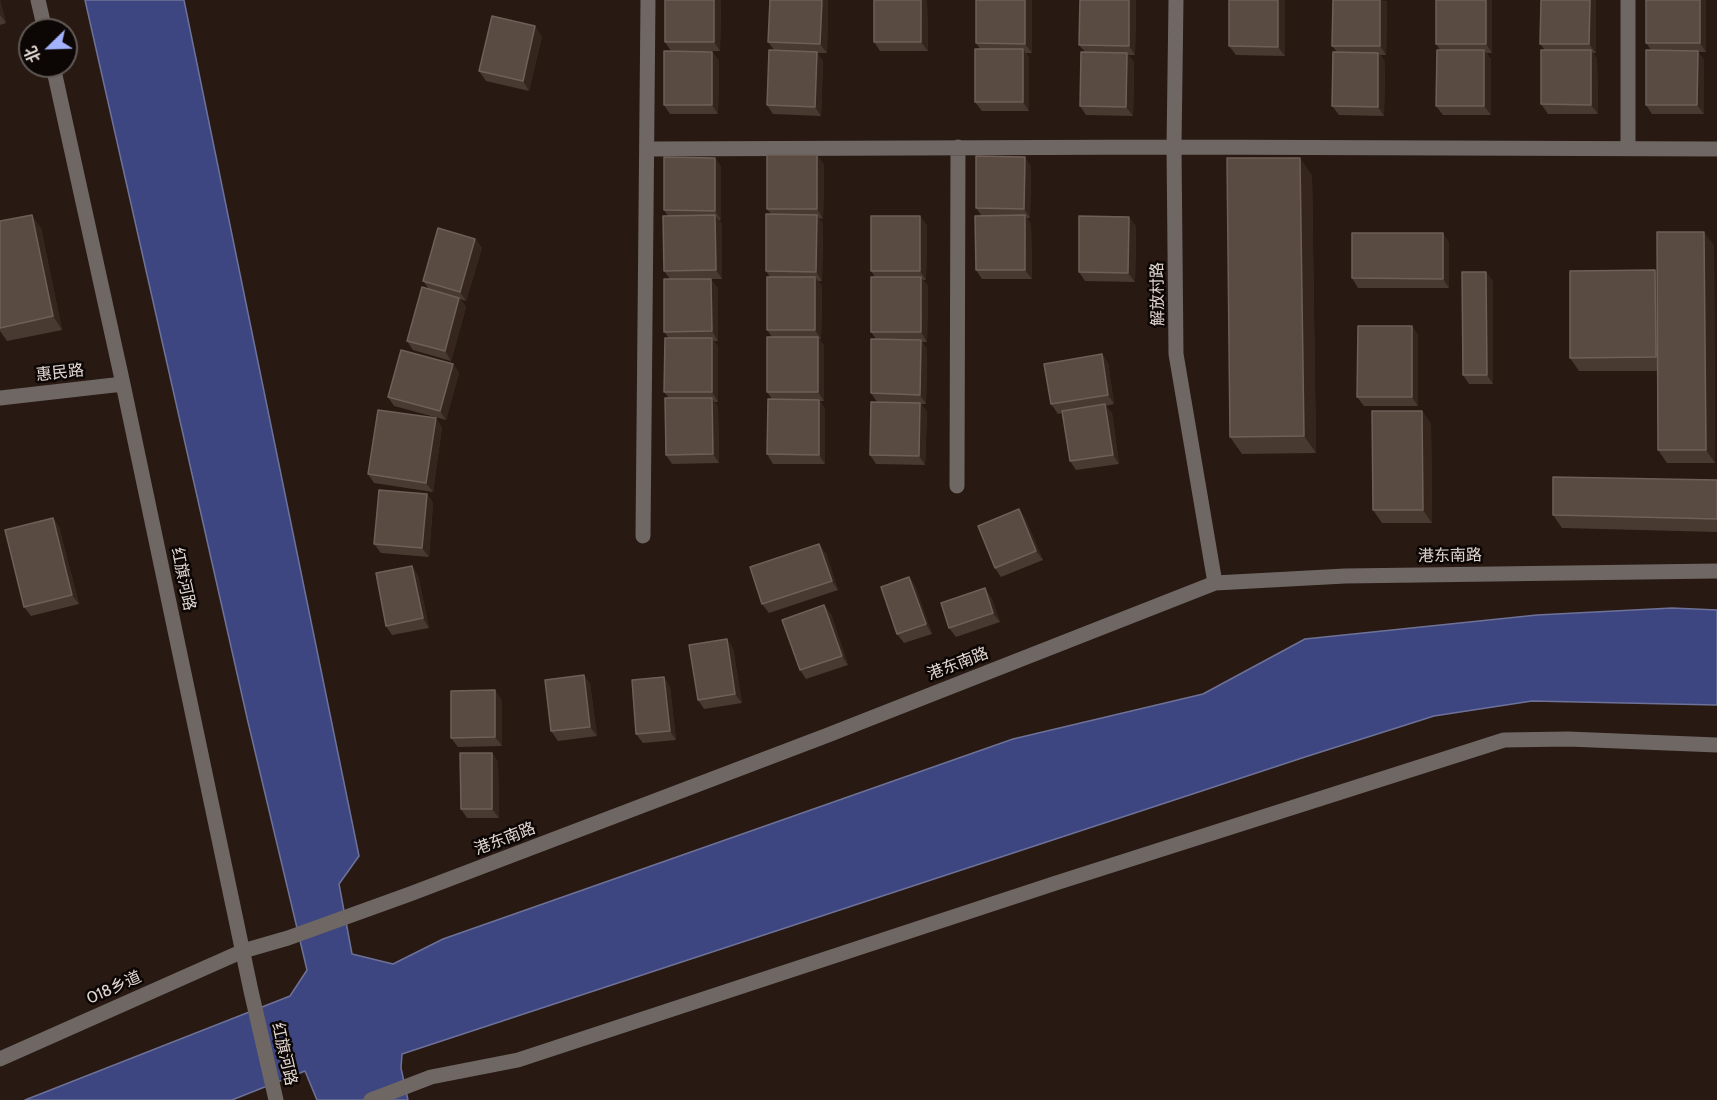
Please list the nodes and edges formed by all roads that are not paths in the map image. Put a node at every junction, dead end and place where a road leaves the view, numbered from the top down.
1 (38, 0) edge
2 (648, 0) edge
3 (1176, 0) edge
4 (1628, 0) edge
5 (42, 18) edge
6 (56, 78) edge
7 (958, 147) junction
8 (1174, 147) junction
9 (1628, 148) junction
10 (647, 149) junction
11 (1717, 149) edge
12 (123, 384) junction
13 (0, 398) edge
14 (957, 486) dead end
15 (643, 536) dead end
16 (1717, 571) edge
17 (1215, 584) junction
18 (1717, 745) edge
19 (243, 951) junction
20 (0, 1059) edge
21 (276, 1100) edge
22 (371, 1100) edge

1 - 5 street
2 - 10 street
3 - 8 street, 解放村路
4 - 9 street
6 - 12 street, 红旗河路
7 - 8 street
7 - 10 street
7 - 14 street
8 - 9 street
8 - 17 street, 解放村路
9 - 11 street
10 - 15 street
12 - 13 street, 惠民路
12 - 19 street, 红旗河路
16 - 17 street, 港东南路
17 - 19 street, 港东南路
18 - 22 street
19 - 20 street, 018乡道
19 - 21 street, 红旗河路

